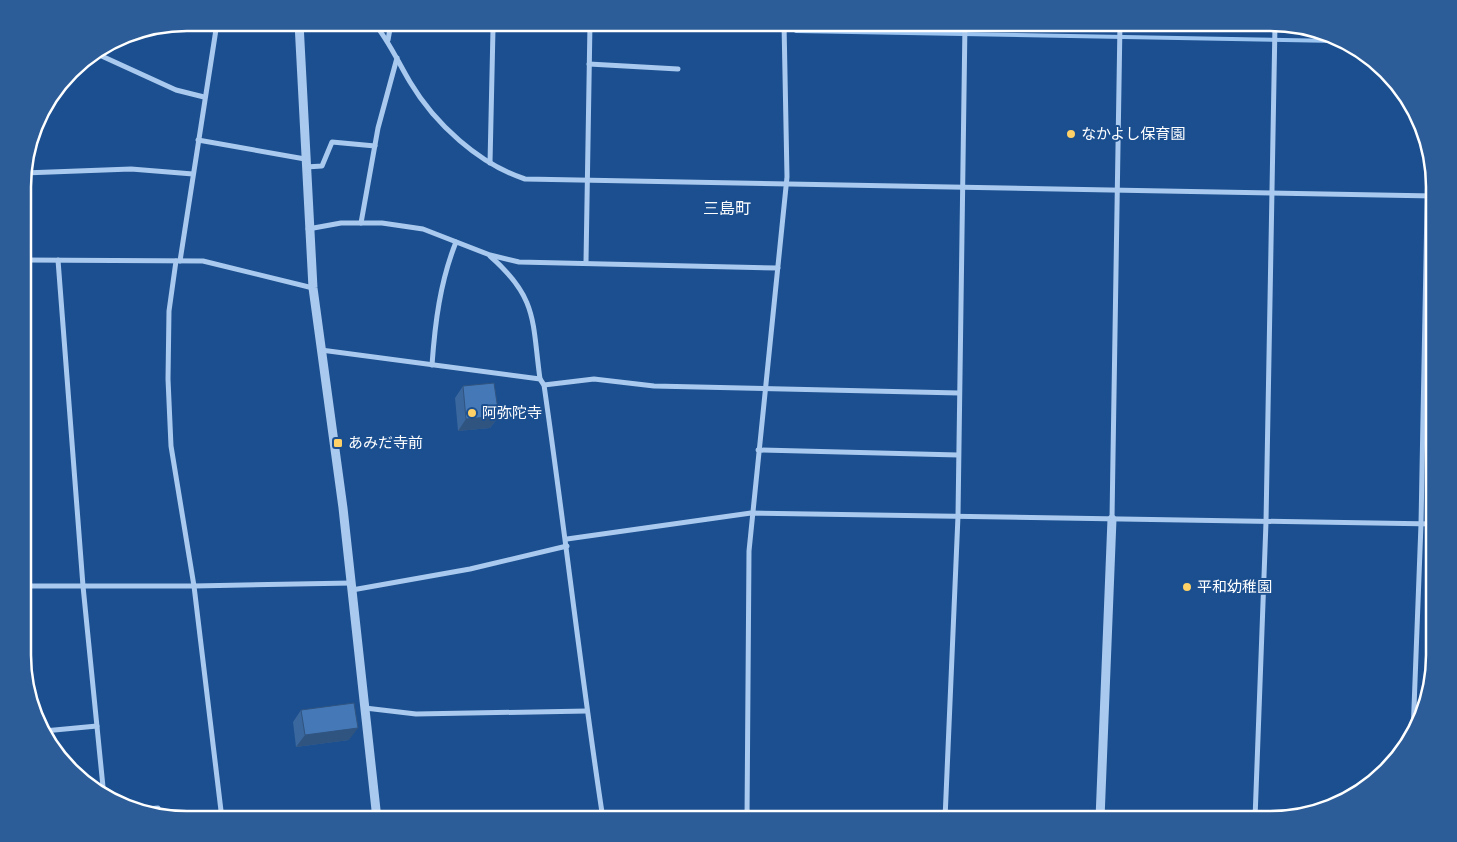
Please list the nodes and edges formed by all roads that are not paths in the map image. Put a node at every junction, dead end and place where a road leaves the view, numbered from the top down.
1 (215, 31) edge
2 (299, 31) edge
3 (381, 31) edge
4 (390, 31) edge
5 (493, 31) edge
6 (590, 31) edge
7 (784, 31) edge
8 (965, 31) edge
9 (1120, 31) edge
10 (1275, 31) edge
11 (388, 40) junction
12 (102, 56) edge
13 (397, 58) junction
14 (589, 64) junction
15 (678, 69) dead end
16 (204, 97) junction
17 (198, 140) junction
18 (375, 146) junction
19 (305, 163) junction
20 (490, 163) junction
21 (32, 173) edge
22 (193, 174) junction
23 (587, 182) junction
24 (787, 185) junction
25 (962, 189) junction
26 (1116, 191) junction
27 (1272, 194) junction
28 (1425, 196) edge
29 (361, 223) junction
30 (308, 229) junction
31 (456, 242) junction
32 (490, 255) junction
33 (31, 260) edge
34 (58, 260) junction
35 (178, 261) junction
36 (586, 262) junction
37 (778, 268) junction
38 (313, 288) junction
39 (1425, 305) edge
40 (320, 350) junction
41 (432, 365) junction
42 (540, 379) junction
43 (544, 385) junction
44 (765, 389) junction
45 (959, 393) junction
46 (758, 450) junction
47 (958, 455) junction
48 (751, 513) junction
49 (958, 516) junction
50 (1112, 519) junction
51 (1266, 522) junction
52 (1421, 524) junction
53 (1425, 524) edge
54 (566, 539) junction
55 (567, 546) junction
56 (31, 586) edge
57 (84, 586) junction
58 (194, 586) junction
59 (352, 586) junction
60 (365, 708) junction
61 (586, 711) junction
62 (1414, 716) edge
63 (97, 726) junction
64 (51, 730) edge
65 (103, 786) edge
66 (747, 810) edge
67 (945, 810) edge
68 (1100, 810) edge
69 (1255, 810) edge
70 (221, 811) edge
71 (377, 811) edge
72 (602, 811) edge

1 - 16 street
2 - 19 street
3 - 11 street
4 - 11 street
5 - 20 street
6 - 14 street
7 - 24 street
8 - 25 street
9 - 26 street
10 - 27 street
11 - 13 street
12 - 16 street
13 - 18 street
13 - 20 street
14 - 15 street
14 - 23 street
16 - 17 street
17 - 19 street
17 - 22 street
18 - 19 street
18 - 29 street
19 - 30 street
20 - 23 street
21 - 22 street
22 - 35 street
23 - 24 street
23 - 36 street
24 - 25 street
24 - 37 street
25 - 26 street
25 - 45 street
26 - 27 street
26 - 50 street
27 - 28 street
27 - 51 street
29 - 30 street
29 - 31 street
30 - 38 street
31 - 32 street
31 - 41 street
32 - 36 street
32 - 42 street
33 - 34 street
34 - 35 street
34 - 57 street
35 - 38 street
35 - 58 street
36 - 37 street
37 - 44 street
38 - 40 street
39 - 52 street
40 - 41 street
40 - 59 street
41 - 42 street
42 - 43 street
43 - 44 street
43 - 54 street
44 - 45 street
44 - 46 street
45 - 47 street
46 - 47 street
46 - 48 street
47 - 49 street
48 - 49 street
48 - 54 street
48 - 66 street
49 - 50 street
49 - 67 street
50 - 51 street
50 - 68 street
51 - 52 street
51 - 69 street
52 - 53 street
52 - 62 street
54 - 55 street
55 - 59 street
55 - 61 street
56 - 57 street
57 - 58 street
57 - 63 street
58 - 59 street
58 - 70 street
59 - 60 street
60 - 61 street
60 - 71 street
61 - 72 street
63 - 64 street
63 - 65 street

